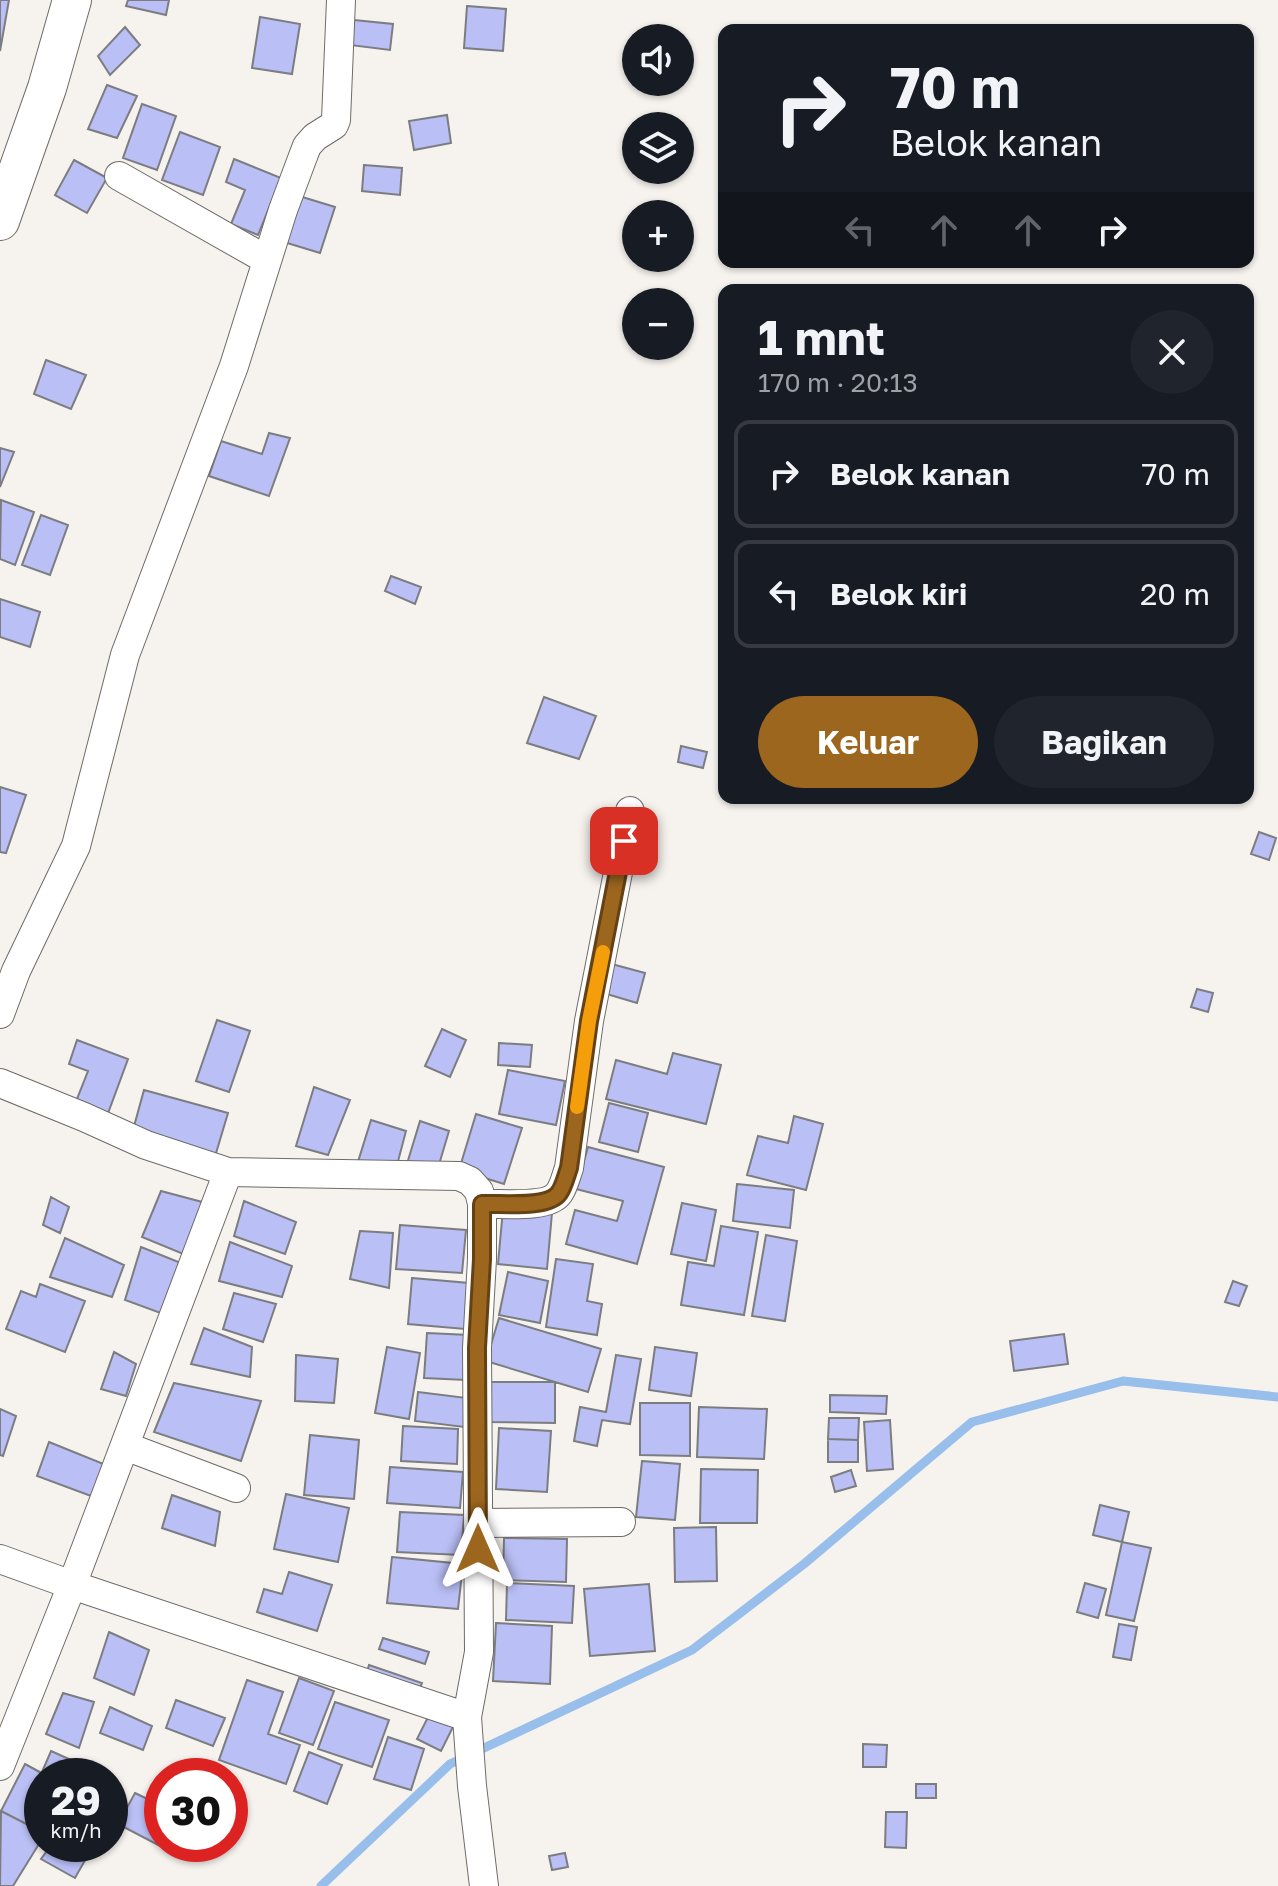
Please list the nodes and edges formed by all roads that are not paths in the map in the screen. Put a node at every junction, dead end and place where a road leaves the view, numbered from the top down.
1 (72, 0) edge
2 (341, 0) edge
3 (119, 176) dead end
4 (0, 221) edge
5 (267, 260) junction
6 (630, 811) dead end
7 (0, 1014) edge
8 (0, 1083) edge
9 (228, 1172) junction
10 (482, 1204) junction
11 (125, 1446) junction
12 (236, 1488) dead end
13 (621, 1522) dead end
14 (478, 1523) junction
15 (0, 1559) edge
16 (72, 1585) junction
17 (468, 1731) junction
18 (0, 1766) edge
19 (484, 1886) edge

1 - 4 street
2 - 5 street
3 - 5 street
5 - 7 street
6 - 10 street
8 - 9 street
9 - 10 street
9 - 11 street
10 - 14 street
11 - 12 street
11 - 16 street
13 - 14 street
14 - 17 street
15 - 16 street
16 - 17 street
16 - 18 street
17 - 19 street

